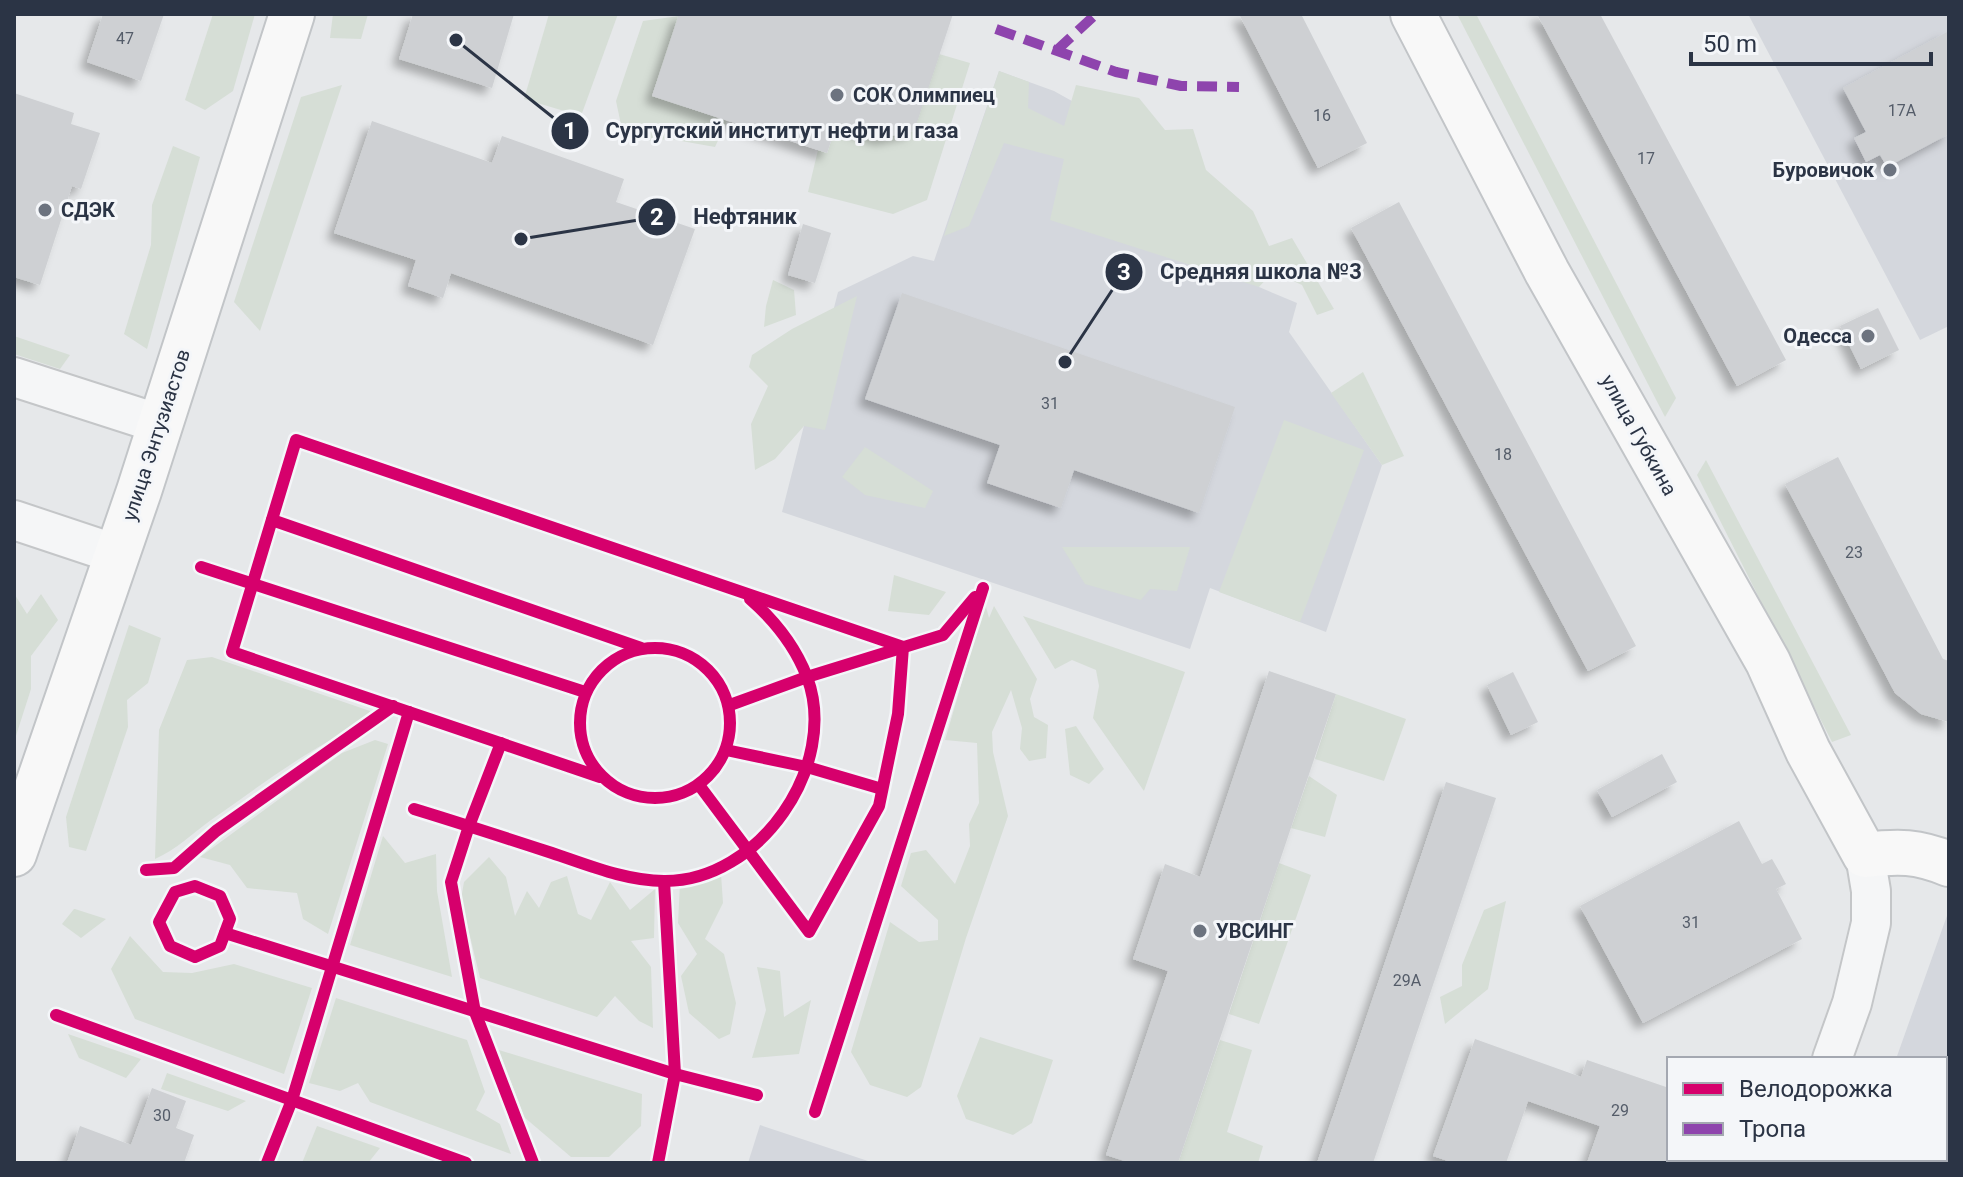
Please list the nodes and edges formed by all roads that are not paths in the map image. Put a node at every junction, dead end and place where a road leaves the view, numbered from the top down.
1 (292, 14) edge
2 (1413, 14) edge
3 (14, 377) edge
4 (160, 424) junction
5 (14, 520) edge
6 (116, 554) junction
7 (14, 854) edge
8 (1865, 855) junction
9 (1949, 864) edge
10 (1833, 1057) edge

1 - 4 main road, улица Энтузиастов
2 - 8 main road, улица Губкина
3 - 4 street
4 - 6 main road, улица Энтузиастов
5 - 6 street
6 - 7 main road, улица Энтузиастов
8 - 9 main road
8 - 10 street

